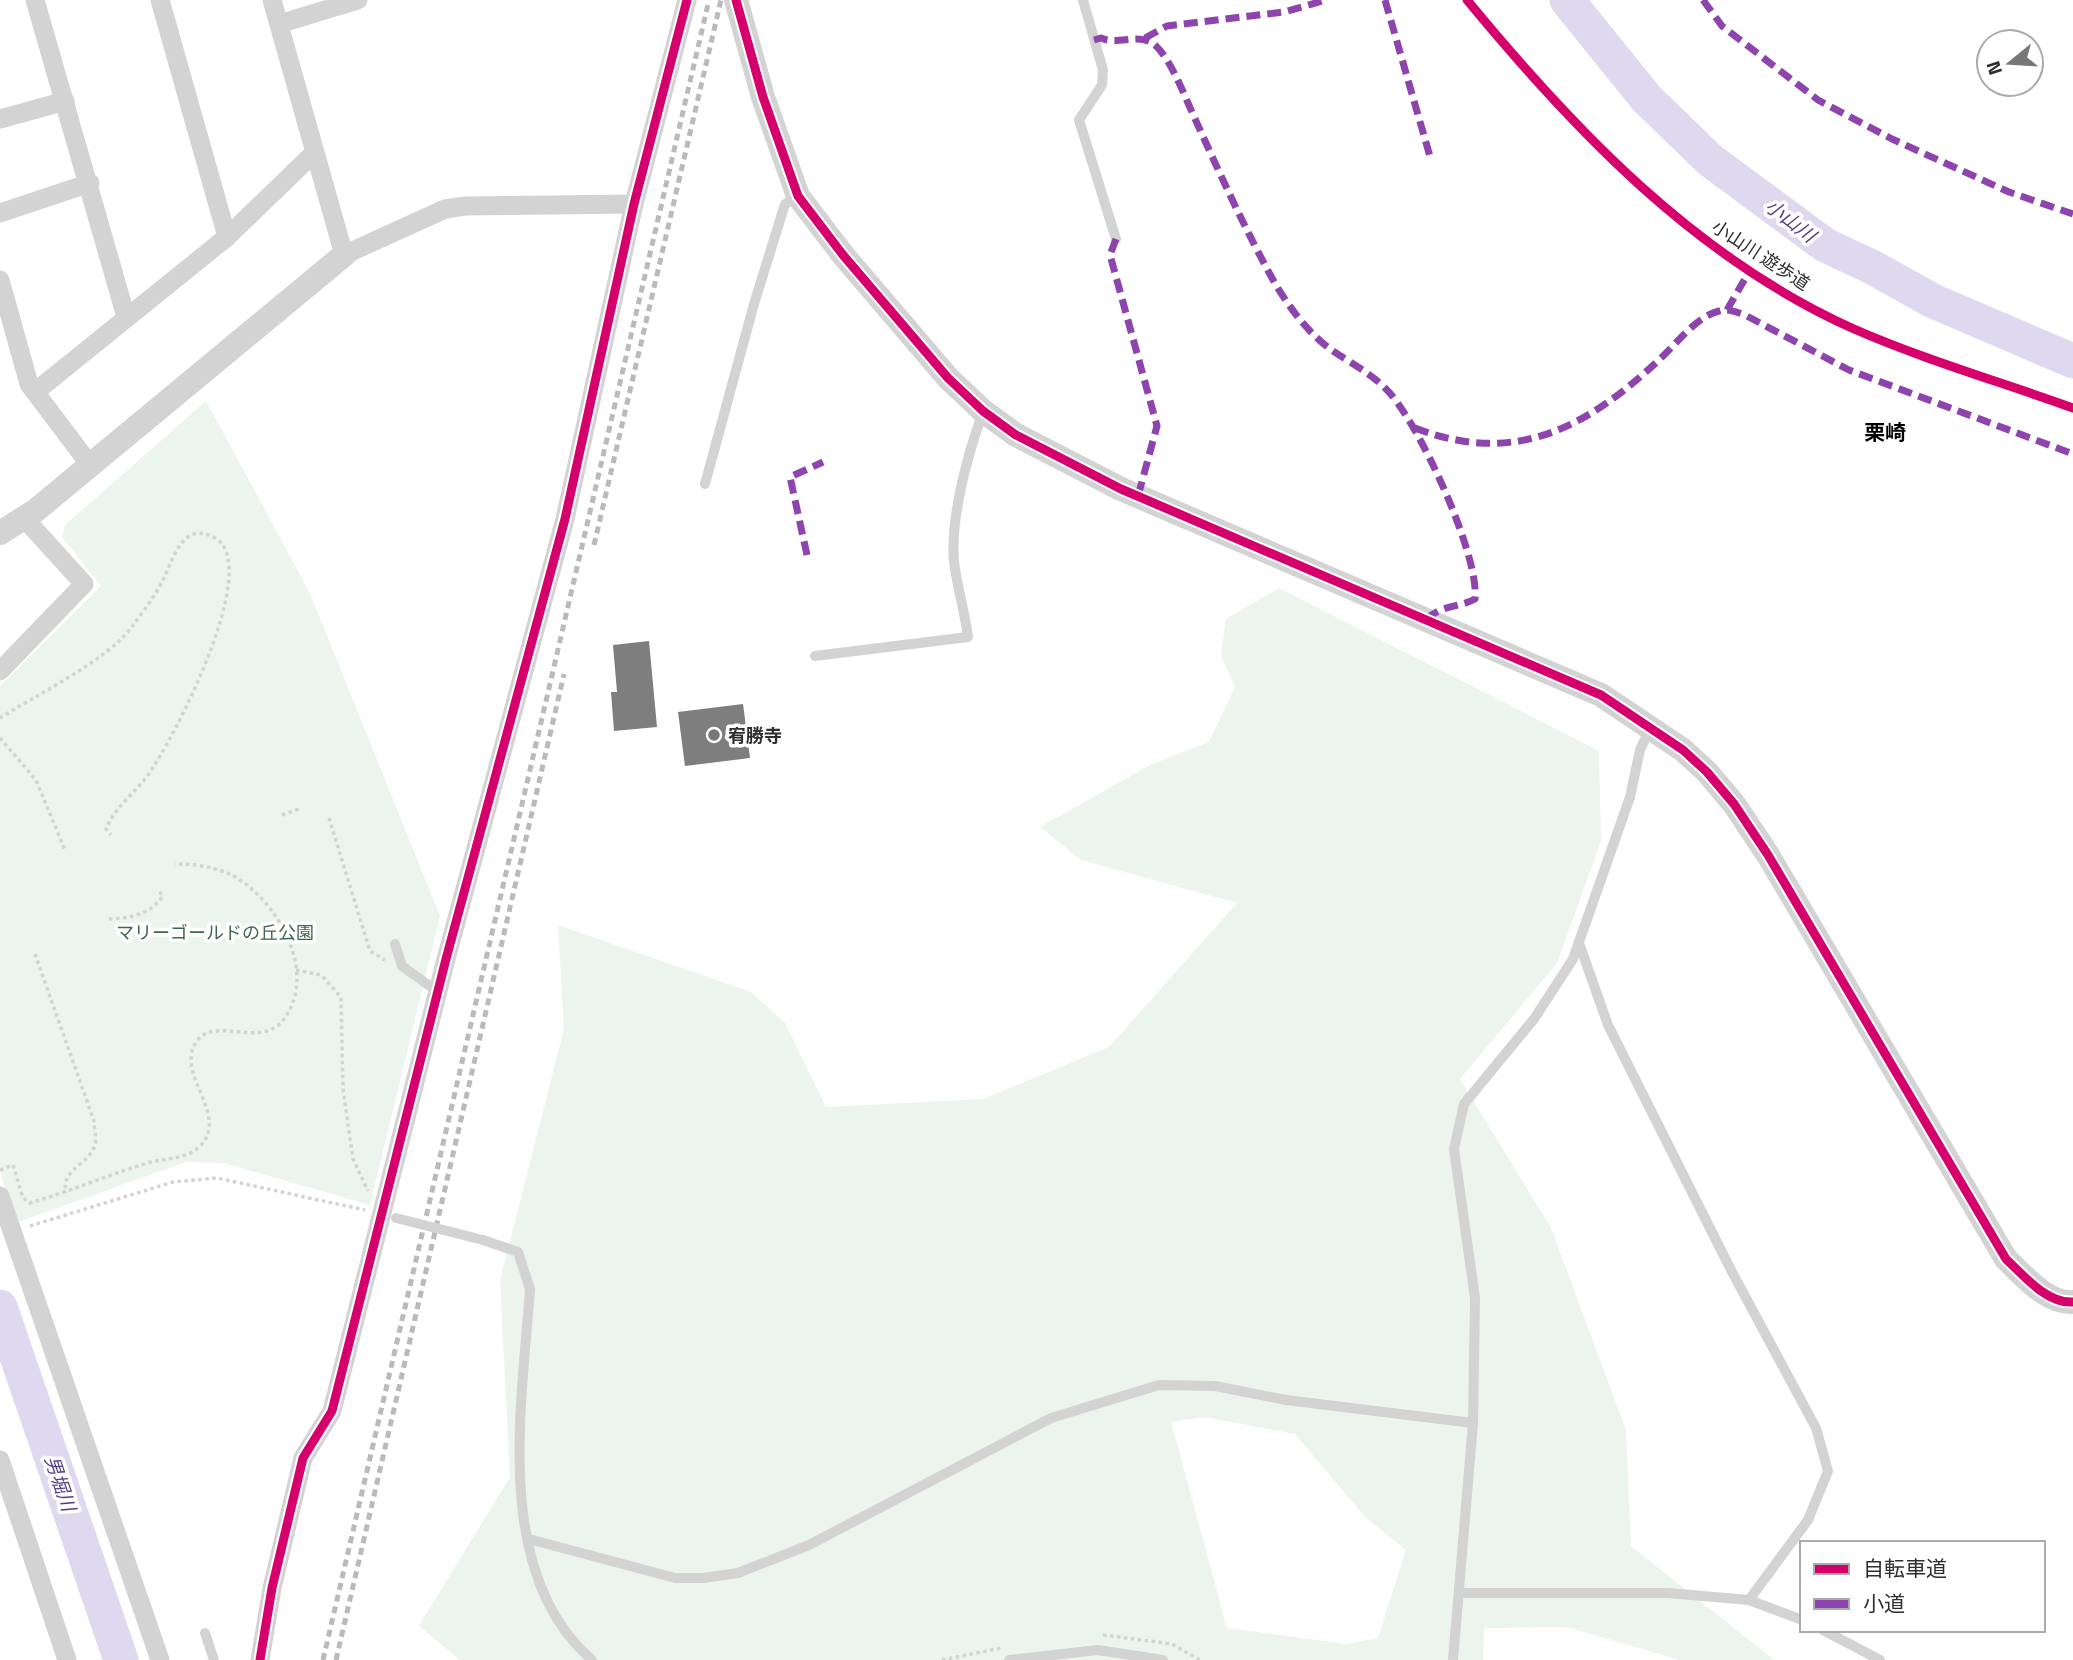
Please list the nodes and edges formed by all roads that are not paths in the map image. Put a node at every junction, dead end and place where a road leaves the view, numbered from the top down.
1 (35, 0) edge
2 (160, 0) edge
3 (272, 0) edge
4 (358, 0) edge
5 (687, 0) edge
6 (736, 0) edge
7 (1083, 0) edge
8 (279, 24) junction
9 (65, 101) junction
10 (0, 119) edge
11 (314, 153) junction
12 (90, 183) junction
13 (798, 196) junction
14 (634, 204) junction
15 (0, 213) edge
16 (227, 237) junction
17 (1116, 239) dead end
18 (344, 255) junction
19 (0, 280) edge
20 (126, 317) junction
21 (35, 392) junction
22 (983, 411) junction
23 (90, 466) junction
24 (705, 484) dead end
25 (25, 519) junction
26 (0, 533) edge
27 (815, 656) dead end
28 (0, 671) edge
29 (1650, 727) junction
30 (1579, 943) junction
31 (395, 944) dead end
32 (438, 992) junction
33 (0, 1196) edge
34 (386, 1212) junction
35 (2073, 1302) edge
36 (1473, 1423) junction
37 (0, 1460) edge
38 (529, 1539) junction
39 (1460, 1593) junction
40 (1749, 1600) junction
41 (1800, 1619) edge
42 (1827, 1632) edge
43 (205, 1633) dead end
44 (67, 1660) edge
45 (160, 1660) edge
46 (214, 1660) edge
47 (260, 1660) edge
48 (592, 1660) edge
49 (1009, 1660) edge
50 (1163, 1660) edge
51 (1453, 1660) edge
52 (1880, 1660) edge

1 - 9 street
2 - 16 street
3 - 8 street
4 - 8 street
5 - 14 street
6 - 13 street
7 - 17 lane
8 - 11 street
9 - 10 street
9 - 12 street
11 - 16 street
11 - 18 street
12 - 15 street
12 - 20 street
13 - 22 street
13 - 24 lane
14 - 18 street
14 - 32 street
16 - 20 street
18 - 23 street
19 - 21 street
20 - 21 street
21 - 23 street
22 - 27 lane
22 - 29 street
23 - 25 street
25 - 26 street
25 - 28 street
29 - 30 lane
29 - 35 street
30 - 36 lane
30 - 40 lane
31 - 32 lane
32 - 34 street
33 - 45 street
34 - 38 lane, bridge
34 - 47 street
36 - 38 lane
36 - 39 lane
37 - 44 street
38 - 48 lane
39 - 40 lane
39 - 51 lane
40 - 41 lane
42 - 52 lane
43 - 46 lane
49 - 50 lane

